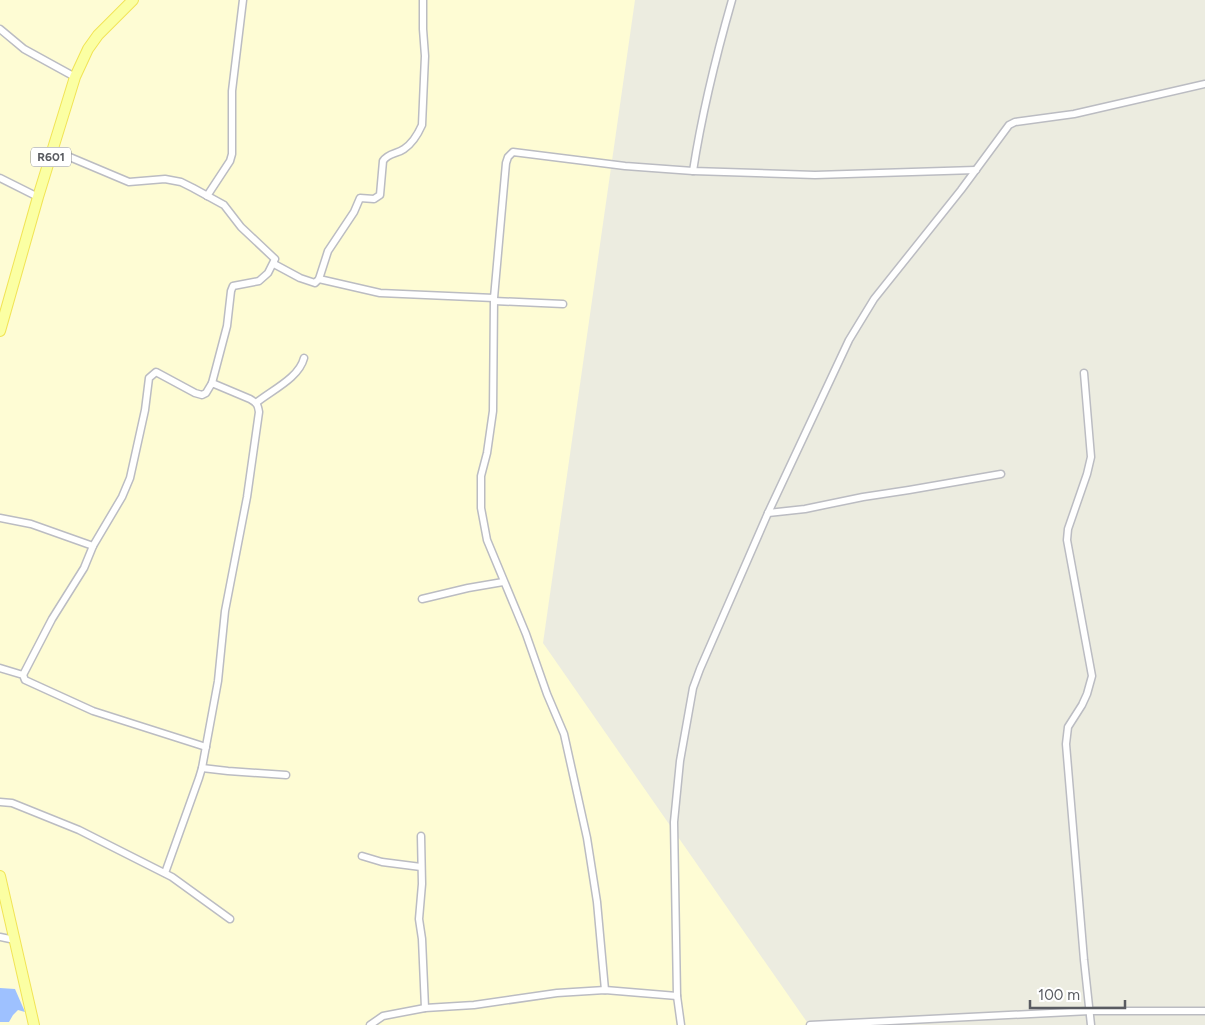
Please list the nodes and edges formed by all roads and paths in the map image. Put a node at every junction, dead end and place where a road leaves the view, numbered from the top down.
1 (133, 0) edge
2 (243, 0) edge
3 (423, 0) edge
4 (732, 0) edge
5 (0, 29) edge
6 (75, 77) junction
7 (1205, 84) edge
8 (53, 150) junction
9 (976, 170) junction
10 (694, 171) junction
11 (0, 178) edge
12 (207, 196) junction
13 (38, 197) junction
14 (274, 264) junction
15 (319, 278) junction
16 (494, 300) junction
17 (563, 304) dead end
18 (0, 331) edge
19 (304, 358) dead end
20 (1084, 373) dead end
21 (212, 383) junction
22 (256, 402) junction
23 (1001, 474) dead end
24 (768, 513) junction
25 (0, 518) edge
26 (93, 546) junction
27 (503, 582) junction
28 (422, 599) dead end
29 (0, 668) edge
30 (23, 675) junction
31 (206, 747) junction
32 (202, 768) junction
33 (286, 775) dead end
34 (0, 802) edge
35 (421, 836) dead end
36 (362, 856) dead end
37 (421, 867) junction
38 (165, 874) junction
39 (0, 876) edge
40 (230, 919) dead end
41 (0, 937) edge
42 (15, 940) junction
43 (605, 990) junction
44 (677, 996) junction
45 (425, 1008) junction
46 (1090, 1011) junction
47 (1205, 1011) edge
48 (34, 1025) edge
49 (370, 1025) edge
50 (681, 1025) edge
51 (810, 1025) edge
52 (1091, 1025) edge

1 - 6 main road, R601
2 - 12 street
3 - 15 street
4 - 10 street
5 - 6 street
6 - 8 main road, R601
7 - 9 street
8 - 12 street
8 - 13 main road, R601
9 - 10 street
9 - 24 street
10 - 16 street
11 - 13 street
12 - 14 street
13 - 18 main road, R601
14 - 15 street
14 - 21 street
15 - 16 street
16 - 17 street
16 - 27 street
19 - 22 street
20 - 46 street
21 - 22 street
21 - 26 street
22 - 31 street
23 - 24 street
24 - 44 street
25 - 26 street
26 - 30 street
27 - 28 street
27 - 43 street
29 - 30 street
30 - 31 street
31 - 32 street
32 - 33 street
32 - 38 street
34 - 38 street
35 - 37 street
36 - 37 street
37 - 45 street
38 - 40 street
39 - 42 main road
41 - 42 street
42 - 48 main road
43 - 44 street
43 - 45 street
44 - 50 street
45 - 49 street
46 - 47 street
46 - 51 street
46 - 52 street

